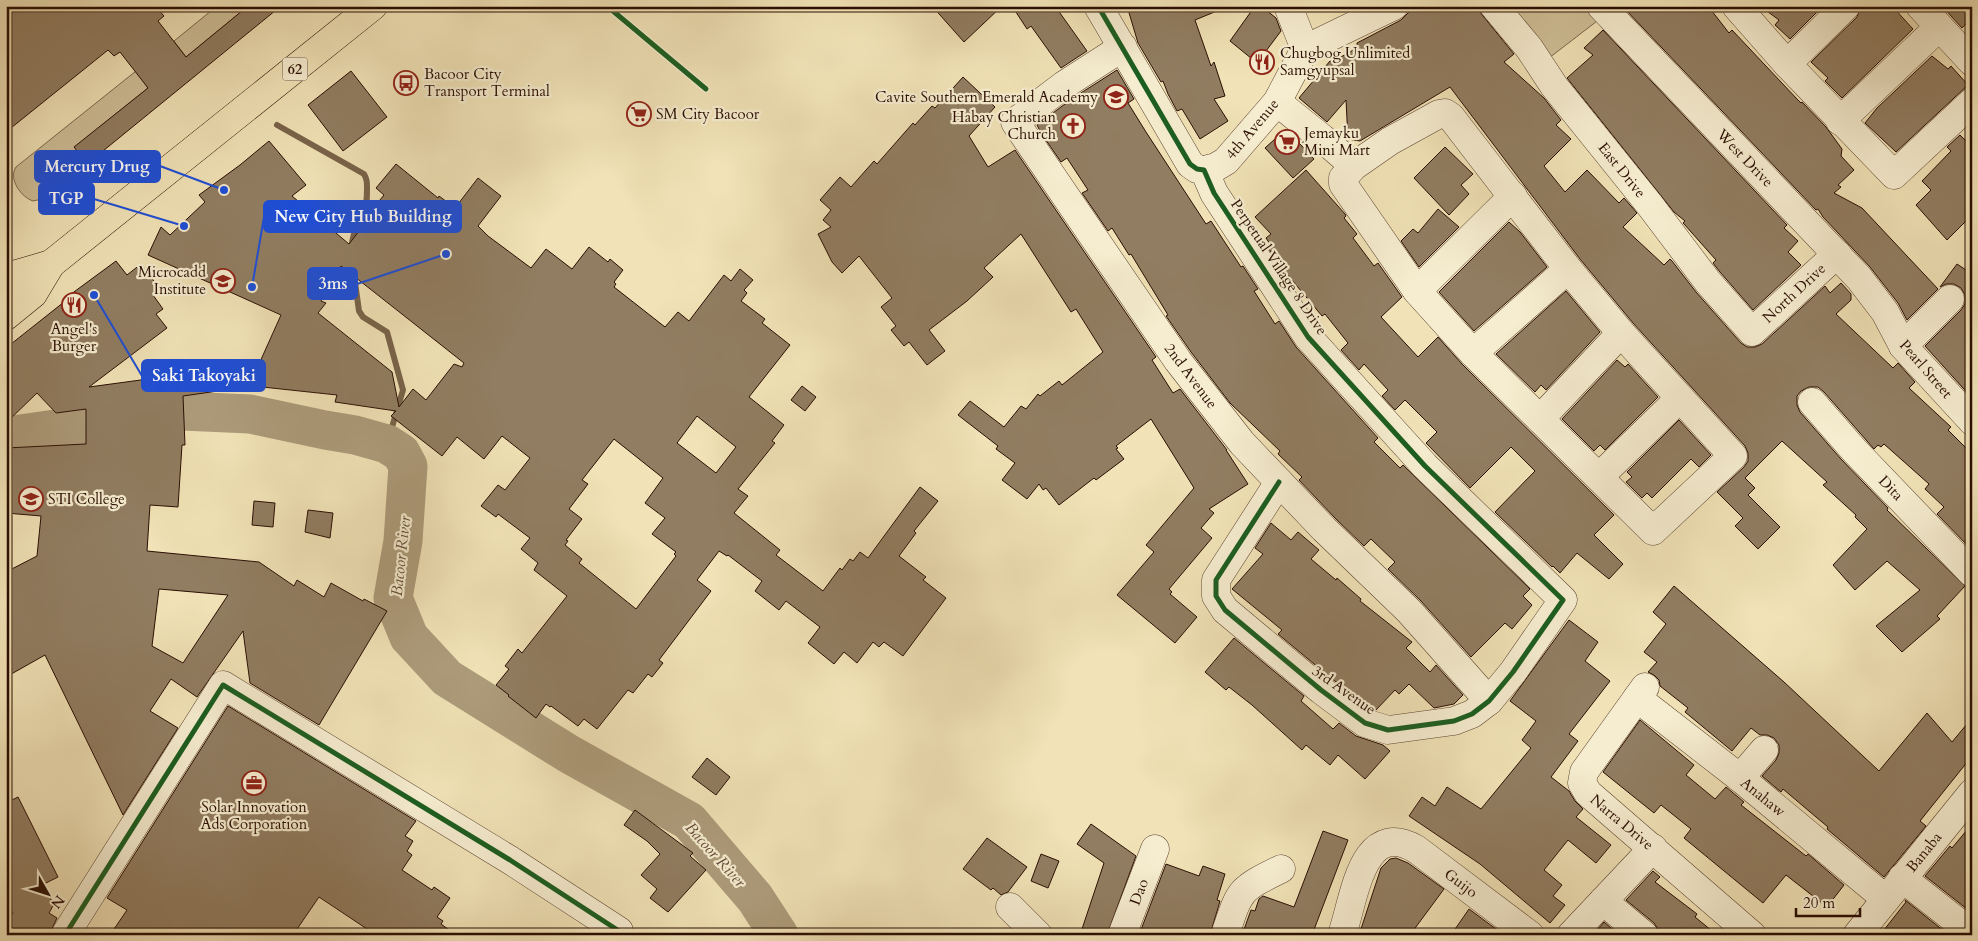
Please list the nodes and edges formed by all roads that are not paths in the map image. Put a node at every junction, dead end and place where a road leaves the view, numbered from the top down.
1 (373, 6) edge
2 (1098, 6) edge
3 (1288, 6) edge
4 (1394, 6) edge
5 (1494, 6) edge
6 (1601, 6) edge
7 (1846, 6) edge
8 (1920, 6) edge
9 (1737, 7) edge
10 (1939, 27) junction
11 (1123, 47) junction
12 (1306, 49) junction
13 (1972, 62) edge
14 (1787, 64) junction
15 (1277, 102) junction
16 (1971, 104) edge
17 (1840, 121) junction
18 (1354, 166) junction
19 (1204, 170) junction
20 (1513, 196) junction
21 (1837, 254) junction
22 (51, 264) junction
23 (1568, 269) junction
24 (6, 283) edge
25 (1417, 291) junction
26 (1950, 299) dead end
27 (1884, 312) joint
28 (6, 316) edge
29 (1752, 332) joint
30 (1621, 333) junction
31 (1902, 346) junction
32 (1473, 353) junction
33 (1680, 398) junction
34 (1812, 402) dead end
35 (1967, 405) edge
36 (1540, 419) junction
37 (1599, 477) junction
38 (1279, 482) junction
39 (1972, 573) edge
40 (1563, 600) joint
41 (1641, 693) joint
42 (1489, 701) junction
43 (1764, 750) dead end
44 (1740, 778) junction
45 (1972, 793) edge
46 (1653, 848) junction
47 (1155, 849) dead end
48 (1281, 869) dead end
49 (1894, 889) junction
50 (1604, 901) junction
51 (1010, 908) dead end
52 (619, 931) dead end
53 (1972, 933) edge
54 (65, 935) edge
55 (1038, 935) edge
56 (1122, 935) edge
57 (1225, 935) edge
58 (1343, 935) edge
59 (1530, 935) edge
60 (1571, 935) edge
61 (1644, 935) edge
62 (1752, 935) edge
63 (1857, 935) edge

1 - 22 main road, 62
2 - 11 street, Perpetual Village 8 Drive
3 - 12 street
4 - 12 street
5 - 29 street, East Drive
6 - 21 street, West Drive
7 - 14 street
8 - 10 street
9 - 14 street
10 - 13 street
10 - 17 street
11 - 19 street, Perpetual Village 8 Drive
11 - 38 street, 2nd Avenue
12 - 15 street, 4th Avenue
14 - 17 street
15 - 18 street
15 - 19 street, 4th Avenue
16 - 17 street
18 - 20 street
18 - 25 street
19 - 40 street, Perpetual Village 8 Drive
20 - 23 street
20 - 25 street
21 - 27 street, West Drive
21 - 29 street, North Drive
22 - 24 main road, 62
22 - 28 main road, 62
23 - 30 street
23 - 32 street
25 - 32 street
26 - 31 street
27 - 31 street, Pearl Street
30 - 33 street
30 - 36 street
31 - 35 street, Pearl Street
32 - 36 street
33 - 37 street
33 - 37 street
34 - 39 street, Dita
36 - 37 street
38 - 42 street, 2nd Avenue
38 - 42 street, 3rd Avenue
40 - 42 street, 3rd Avenue
41 - 44 street, Anahaw
41 - 46 street, Narra Drive
43 - 44 street
44 - 49 street, Anahaw
45 - 49 street, Banaba
46 - 50 street
46 - 62 street, Narra Drive
47 - 56 street, Dao
48 - 57 street
49 - 53 street, Anahaw
49 - 63 street, Banaba
50 - 60 street
50 - 61 street
51 - 55 street
52 - 54 street
58 - 59 street, Guijo

